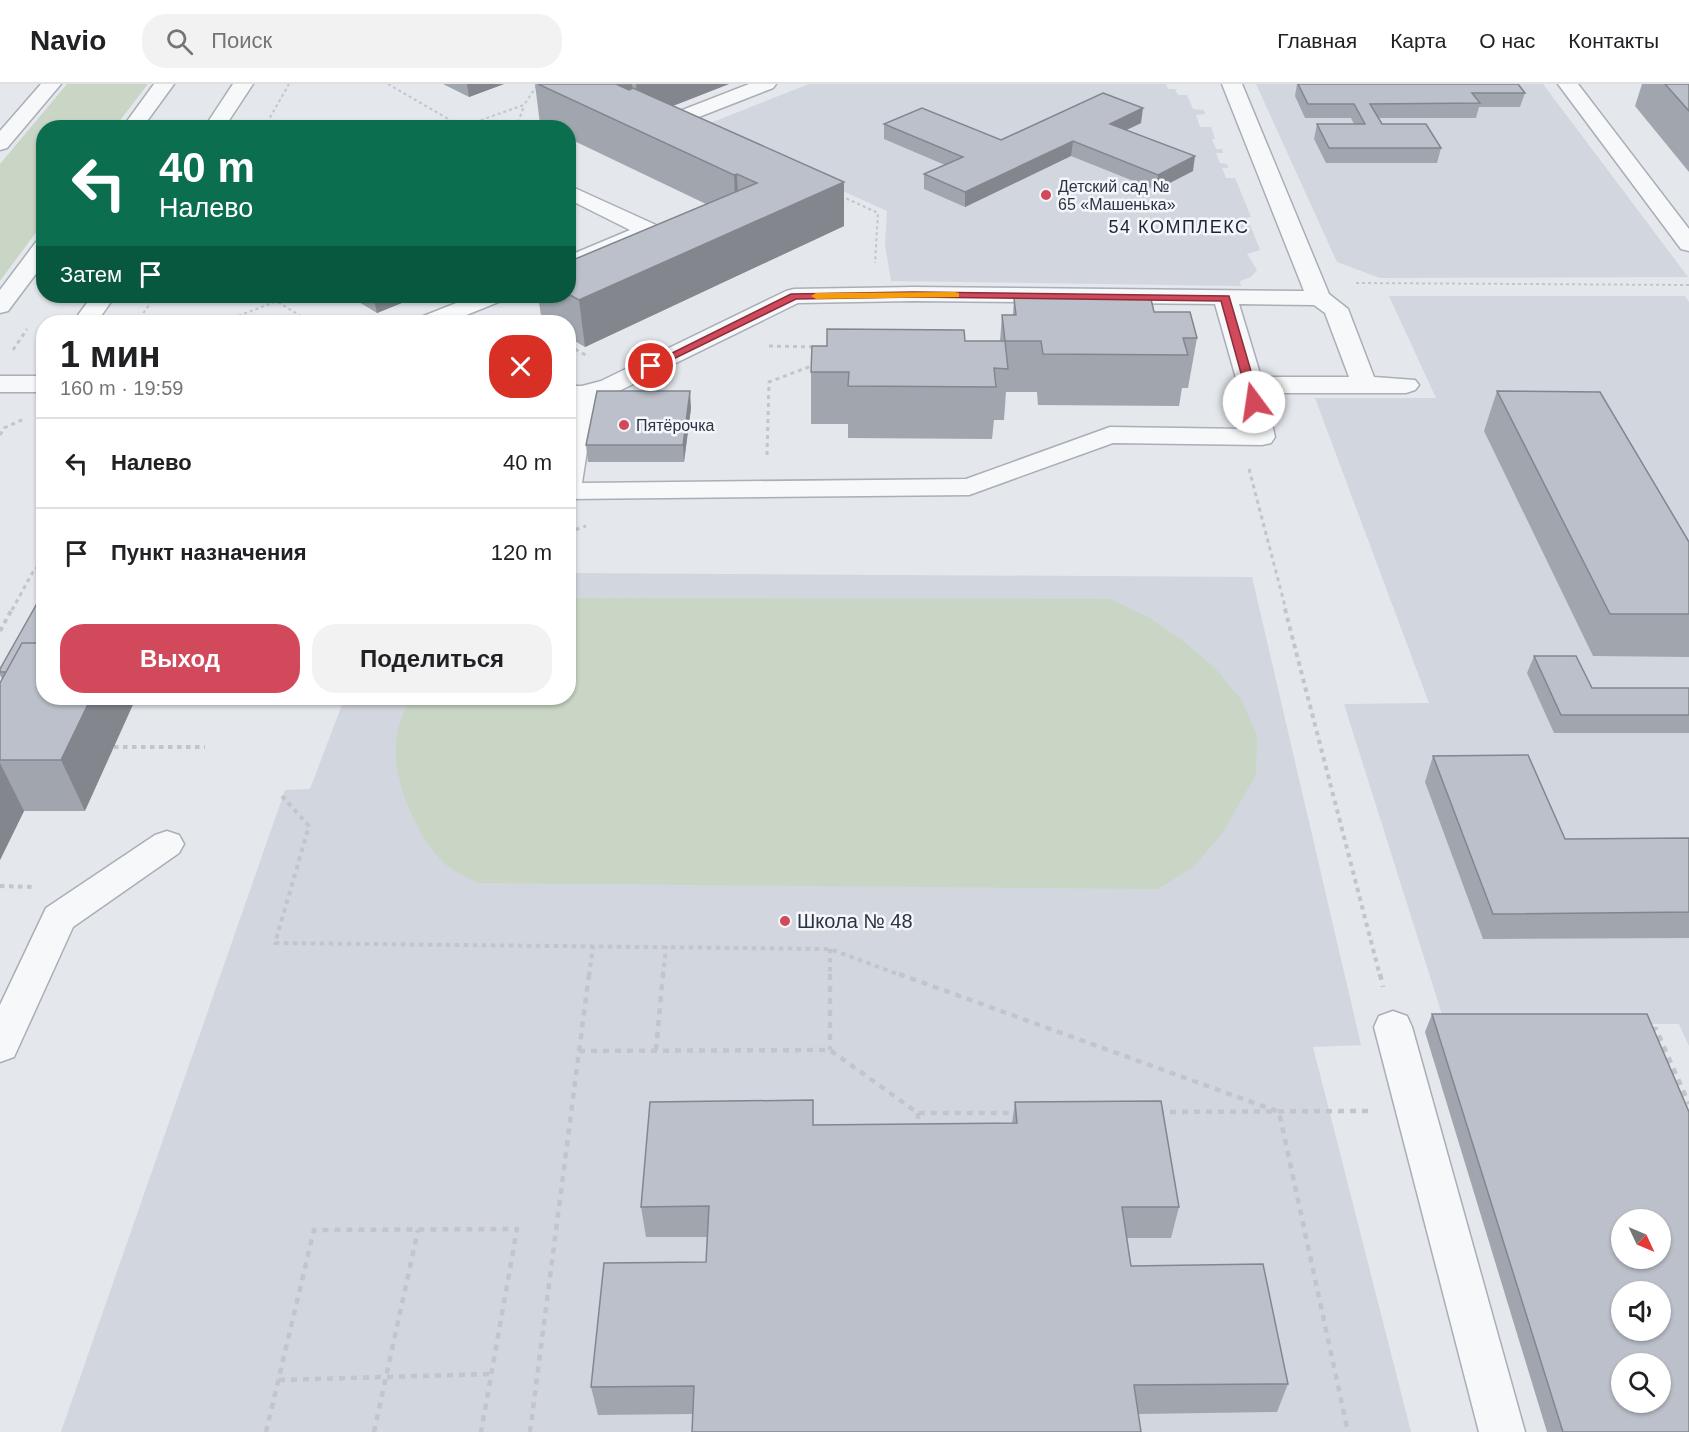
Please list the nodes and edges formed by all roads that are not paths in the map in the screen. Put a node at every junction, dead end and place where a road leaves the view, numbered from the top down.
1 (51, 84) edge
2 (164, 84) edge
3 (243, 84) edge
4 (766, 84) edge
5 (1232, 84) edge
6 (1568, 84) edge
7 (138, 120) edge
8 (219, 120) edge
9 (656, 127) edge
10 (0, 144) edge
11 (576, 195) edge
12 (1689, 244) edge
13 (36, 258) edge
14 (576, 261) edge
15 (1316, 290) junction
16 (1225, 298) junction
17 (474, 303) edge
18 (0, 306) edge
19 (446, 315) edge
20 (0, 384) edge
21 (36, 384) edge
22 (1251, 385) junction
23 (1364, 385) junction
24 (1406, 385) dead end
25 (576, 394) edge
26 (576, 490) edge
27 (167, 844) dead end
28 (1393, 1027) road end
29 (0, 1046) edge
30 (1502, 1432) edge

1 - 10 street
2 - 7 street
3 - 8 street
4 - 9 street
5 - 15 street
6 - 12 street
11 - 14 street
13 - 18 street
15 - 16 street
15 - 23 street
16 - 22 street
16 - 25 street
17 - 19 street
20 - 21 street
22 - 23 street
22 - 26 street
23 - 24 street
27 - 29 street
28 - 30 street

